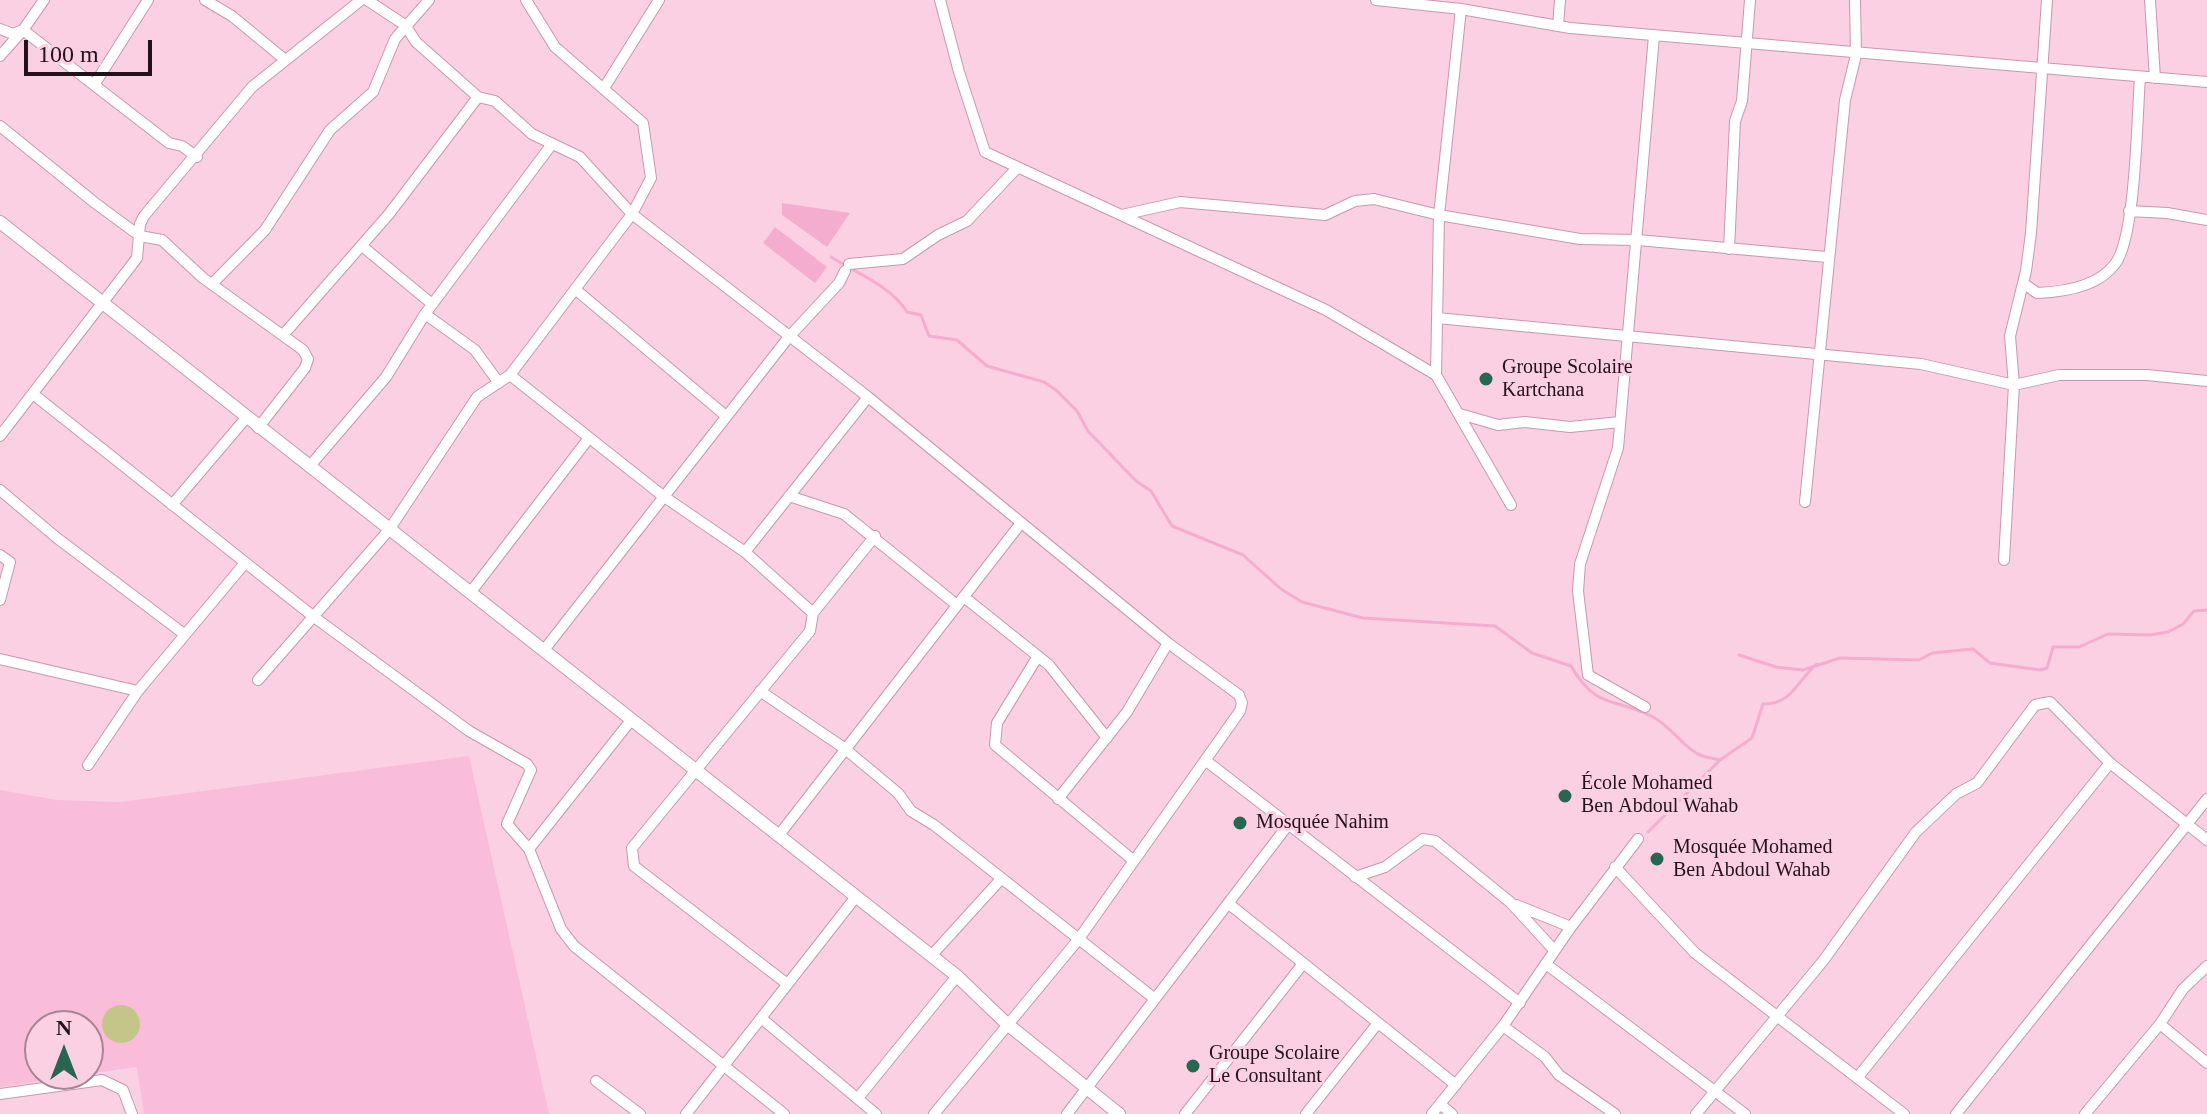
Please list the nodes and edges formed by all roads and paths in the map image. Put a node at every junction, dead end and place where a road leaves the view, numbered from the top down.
1 (44, 0) edge
2 (148, 0) edge
3 (205, 0) edge
4 (361, 0) edge
5 (367, 0) edge
6 (429, 0) edge
7 (526, 0) edge
8 (659, 0) edge
9 (940, 0) edge
10 (1376, 0) edge
11 (1560, 0) edge
12 (1750, 0) edge
13 (1855, 0) edge
14 (2047, 0) edge
15 (2150, 0) edge
16 (1438, 4) edge
17 (1461, 9) junction
18 (405, 25) junction
19 (1558, 26) junction
20 (0, 29) edge
21 (23, 30) junction
22 (1654, 36) junction
23 (1748, 44) junction
24 (1856, 55) junction
25 (0, 56) edge
26 (284, 59) junction
27 (2041, 70) junction
28 (2140, 77) junction
29 (2155, 78) junction
30 (2207, 82) edge
31 (94, 85) junction
32 (604, 88) junction
33 (478, 97) junction
34 (0, 126) edge
35 (552, 144) junction
36 (197, 157) junction
37 (1017, 168) junction
38 (2129, 211) junction
39 (632, 214) junction
40 (1122, 215) junction
41 (1439, 215) junction
42 (2207, 220) edge
43 (0, 222) edge
44 (140, 236) junction
45 (1638, 240) junction
46 (362, 246) junction
47 (1729, 249) junction
48 (1827, 257) junction
49 (213, 283) junction
50 (2023, 283) junction
51 (575, 289) junction
52 (104, 304) junction
53 (432, 304) junction
54 (425, 314) junction
55 (1437, 318) junction
56 (284, 334) junction
57 (788, 338) junction
58 (1630, 339) junction
59 (1819, 355) junction
60 (510, 375) junction
61 (1436, 375) junction
62 (2207, 381) edge
63 (499, 383) junction
64 (2014, 385) junction
65 (33, 394) junction
66 (868, 397) junction
67 (1460, 414) junction
68 (726, 416) junction
69 (246, 418) junction
70 (1620, 422) junction
71 (258, 428) junction
72 (0, 436) edge
73 (589, 438) junction
74 (309, 467) junction
75 (0, 490) edge
76 (663, 496) junction
77 (789, 496) junction
78 (1805, 502) dead end
79 (172, 505) junction
80 (1511, 505) dead end
81 (1021, 523) junction
82 (389, 530) junction
83 (875, 536) junction
84 (745, 552) junction
85 (0, 555) edge
86 (2004, 560) dead end
87 (245, 563) junction
88 (470, 593) junction
89 (0, 600) edge
90 (961, 601) junction
91 (813, 613) junction
92 (314, 617) junction
93 (184, 634) junction
94 (1168, 643) junction
95 (544, 650) junction
96 (1038, 656) junction
97 (0, 659) edge
98 (258, 680) dead end
99 (138, 691) junction
100 (760, 691) junction
101 (1645, 707) dead end
102 (632, 719) junction
103 (1107, 738) junction
104 (844, 748) junction
105 (1205, 760) junction
106 (2110, 763) junction
107 (88, 765) dead end
108 (698, 770) junction
109 (1058, 799) junction
110 (2207, 799) edge
111 (1288, 825) junction
112 (2187, 825) junction
113 (779, 835) junction
114 (1638, 839) dead end
115 (2207, 840) edge
116 (529, 849) junction
117 (1134, 861) junction
118 (1615, 867) junction
119 (1355, 877) junction
120 (1001, 879) junction
121 (855, 898) junction
122 (1510, 902) junction
123 (1229, 904) junction
124 (1571, 927) junction
125 (1078, 940) junction
126 (1554, 950) junction
127 (931, 956) junction
128 (1546, 964) junction
129 (1302, 965) junction
130 (2207, 966) edge
131 (957, 976) junction
132 (786, 983) junction
133 (1155, 999) junction
134 (1520, 1003) junction
135 (1777, 1014) junction
136 (761, 1018) junction
137 (1006, 1023) junction
138 (1378, 1023) junction
139 (2160, 1024) junction
140 (1503, 1026) junction
141 (2207, 1063) edge
142 (723, 1068) junction
143 (1858, 1077) junction
144 (596, 1081) dead end
145 (1456, 1085) junction
146 (1087, 1089) junction
147 (1715, 1091) junction
148 (0, 1094) edge
149 (858, 1098) junction
150 (1440, 1104) junction
151 (132, 1114) edge
152 (640, 1114) edge
153 (686, 1114) edge
154 (784, 1114) edge
155 (876, 1114) edge
156 (934, 1114) edge
157 (1067, 1114) edge
158 (1119, 1114) edge
159 (1185, 1114) edge
160 (1306, 1114) edge
161 (1432, 1114) edge
162 (1452, 1114) edge
163 (1615, 1114) edge
164 (1696, 1114) edge
165 (1745, 1114) edge
166 (1904, 1114) edge
167 (1956, 1114) edge
168 (2085, 1114) edge

1 - 21 street
2 - 31 street
3 - 26 street
4 - 26 street
5 - 18 street
6 - 18 street
7 - 32 street
8 - 32 street
9 - 37 street
10 - 16 street
11 - 19 street
12 - 23 street
13 - 24 street
14 - 27 street
15 - 29 street
16 - 17 street
17 - 19 street
17 - 41 street
18 - 33 street
18 - 49 street
19 - 22 street
20 - 21 street
21 - 25 street
21 - 31 street
22 - 23 street
22 - 45 street
23 - 24 street
23 - 47 street
24 - 27 street
24 - 48 street
26 - 36 street
27 - 28 street
27 - 50 street
28 - 29 street
28 - 38 street
29 - 30 street
31 - 36 street
32 - 39 street
33 - 35 street
33 - 46 street
34 - 44 street
35 - 39 street
35 - 53 street
36 - 44 street
37 - 40 street
37 - 57 street
38 - 42 street
38 - 50 street
39 - 51 street
39 - 57 street
40 - 41 street
40 - 61 street
41 - 45 street
41 - 55 street
43 - 52 street
44 - 49 street
44 - 52 street
45 - 47 street
45 - 58 street
46 - 53 street
46 - 56 street
47 - 48 street
48 - 59 street
49 - 56 street
50 - 64 street
51 - 60 street
51 - 68 street
52 - 65 street
52 - 69 street
53 - 54 street
54 - 63 street
54 - 74 street
55 - 58 street
55 - 61 street
56 - 71 street
57 - 66 street
57 - 68 street
58 - 59 street
58 - 70 street
59 - 64 street
59 - 78 street
60 - 63 street
60 - 73 street
61 - 67 street
62 - 64 street
63 - 82 street
64 - 86 street
65 - 72 street
65 - 79 street
66 - 77 street
66 - 81 street
67 - 70 street
67 - 80 street
68 - 76 street
69 - 71 street
69 - 79 street
70 - 101 street
71 - 74 street
73 - 76 street
73 - 88 street
74 - 82 street
75 - 93 street
76 - 84 street
76 - 95 street
77 - 83 street
77 - 84 street
79 - 87 street
81 - 90 street
81 - 94 street
82 - 88 street
82 - 92 street
83 - 90 street
83 - 91 street
84 - 91 street
85 - 89 street
87 - 92 street
87 - 93 street
88 - 95 street
90 - 96 street
90 - 104 street
91 - 100 street
92 - 98 street
92 - 116 street
93 - 99 street
94 - 103 street
94 - 105 street
95 - 102 street
96 - 103 street
96 - 109 street
97 - 99 street
99 - 107 street
100 - 104 street
100 - 108 street
102 - 108 street
102 - 116 street
103 - 109 street
104 - 113 street
104 - 120 street
105 - 111 street
105 - 117 street
106 - 112 street
106 - 135 street
106 - 143 street
108 - 113 street
108 - 132 street
109 - 117 street
110 - 112 street
111 - 119 street
111 - 123 street
112 - 115 street
112 - 167 street
113 - 121 street
114 - 118 street
116 - 142 street
117 - 125 street
118 - 124 street
118 - 135 street
119 - 122 street
119 - 134 street
120 - 125 street
120 - 127 street
121 - 127 street
121 - 132 street
122 - 124 street
122 - 126 street
123 - 129 street
123 - 133 street
124 - 126 street
125 - 133 street
125 - 137 street
126 - 128 street
127 - 131 street
128 - 134 street
128 - 147 street
129 - 138 street
129 - 159 street
130 - 139 street
131 - 137 street
131 - 149 street
132 - 136 street
133 - 146 street
134 - 140 street
135 - 143 street
135 - 147 street
136 - 142 street
136 - 149 street
137 - 146 street
137 - 156 street
138 - 145 street
138 - 160 street
139 - 141 street
139 - 168 street
140 - 145 street
140 - 163 street
142 - 153 street
142 - 154 street
143 - 166 street
144 - 152 street
145 - 150 street
146 - 157 street
146 - 158 street
147 - 164 street
147 - 165 street
148 - 151 street
149 - 155 street
150 - 161 street
150 - 162 street

